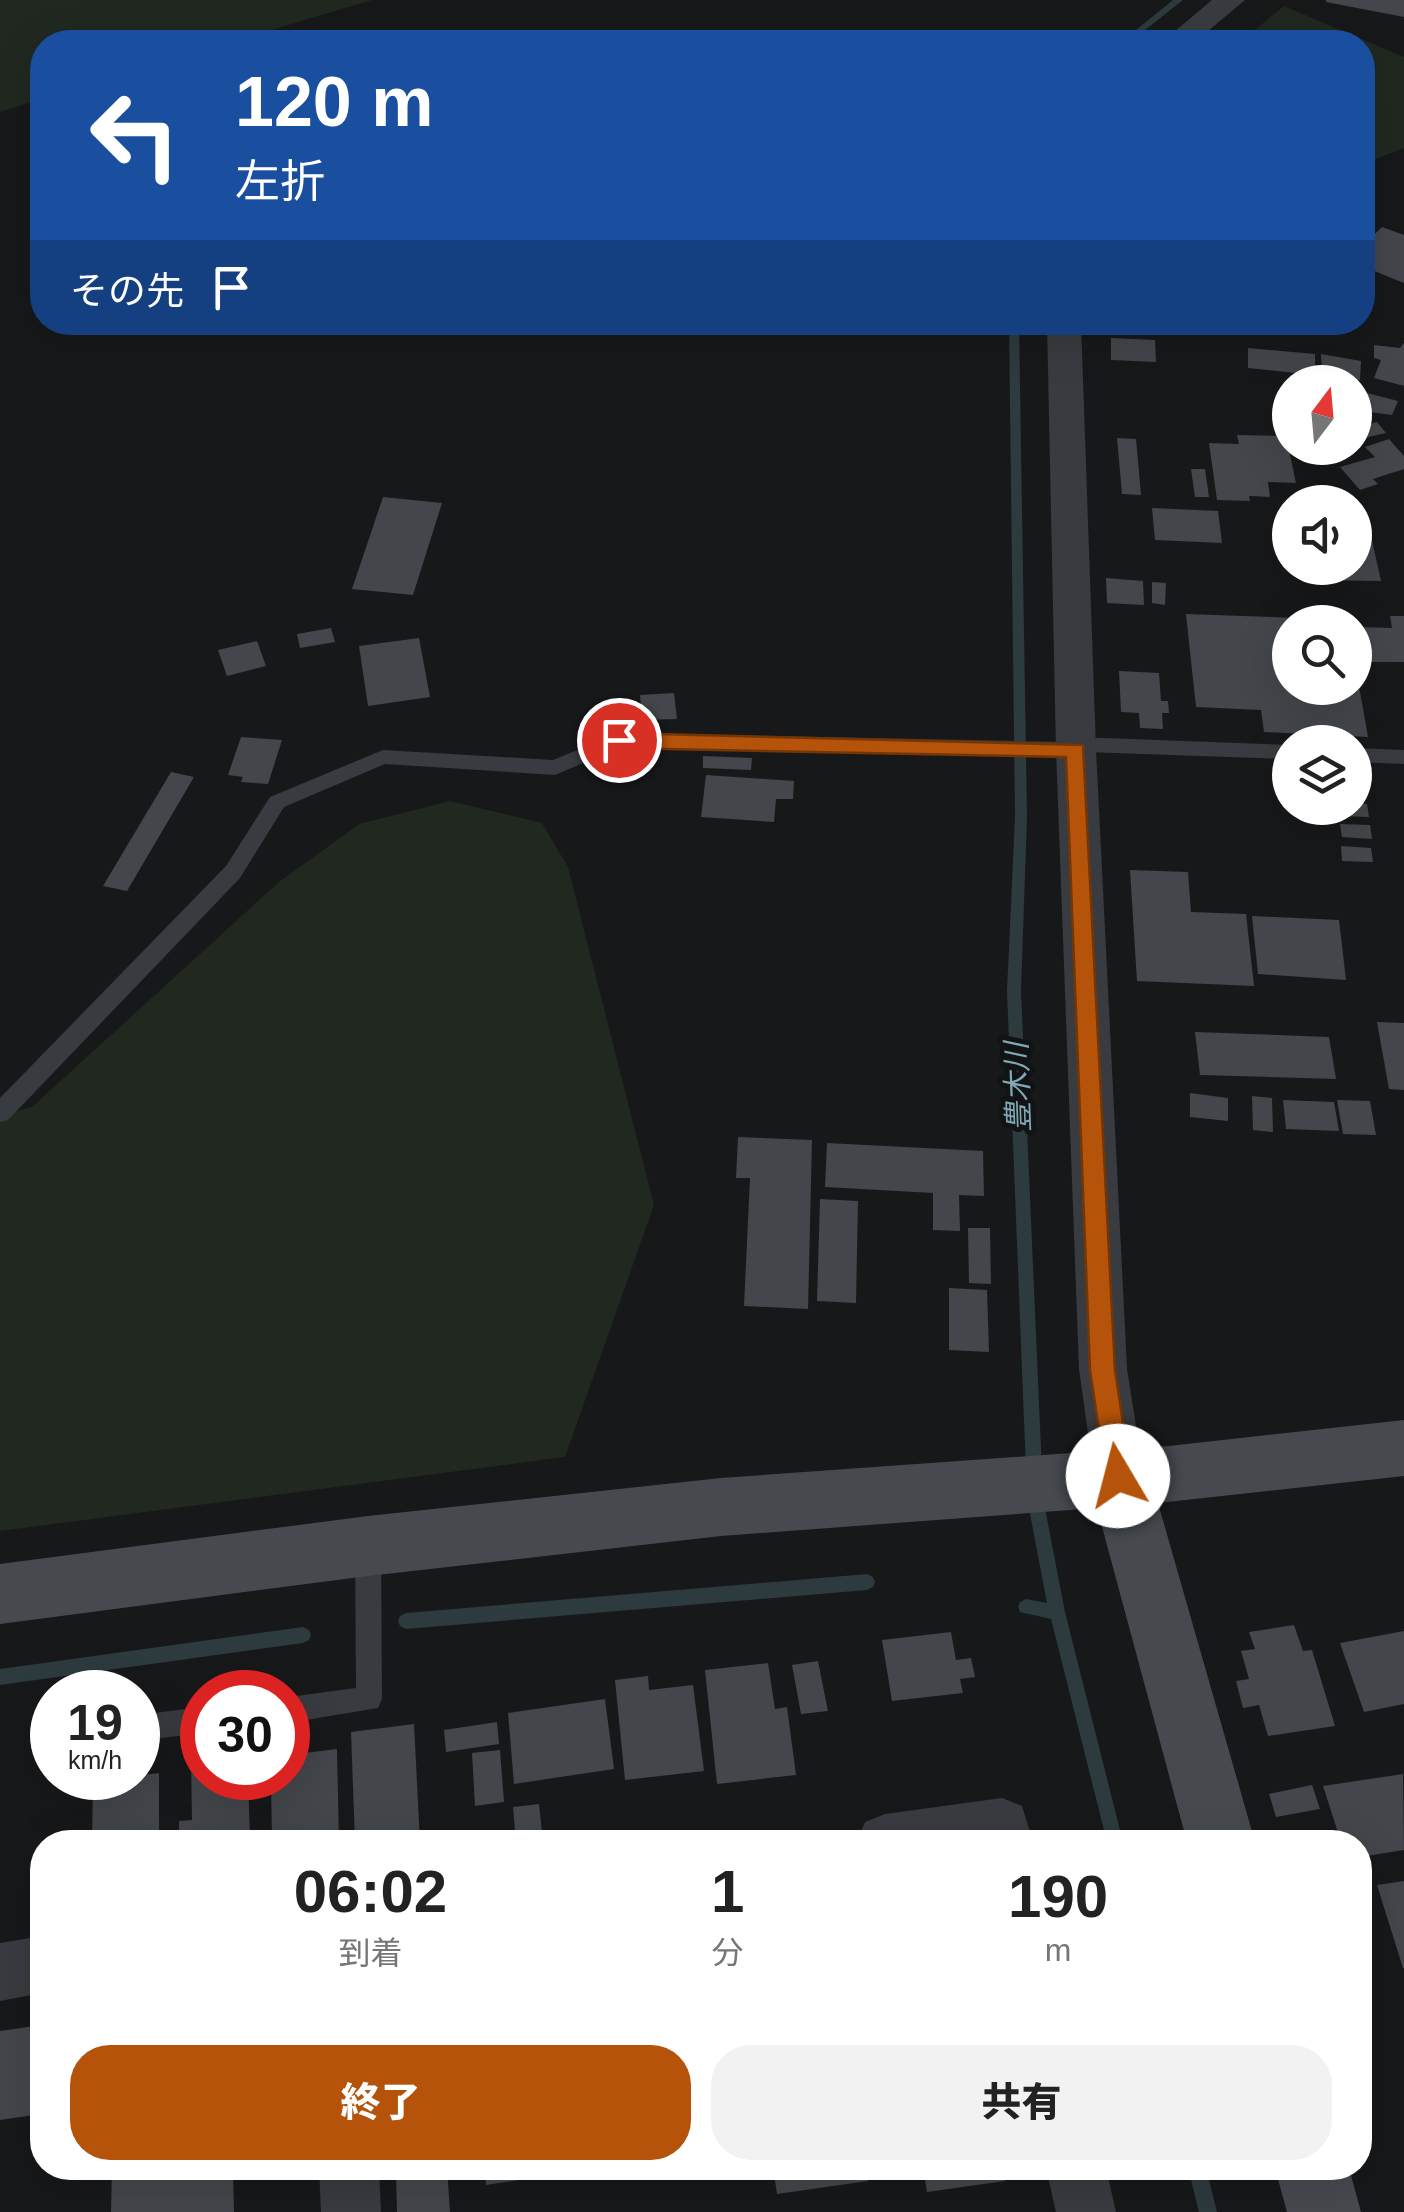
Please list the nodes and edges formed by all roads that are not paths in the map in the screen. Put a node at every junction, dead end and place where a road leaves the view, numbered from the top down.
1 (1230, 0) edge
2 (1192, 30) edge
3 (1064, 335) edge
4 (1067, 747) junction
5 (1272, 752) edge
6 (1372, 756) edge
7 (1404, 757) edge
8 (0, 1112) edge
9 (1404, 1448) edge
10 (1098, 1478) junction
11 (368, 1546) junction
12 (0, 1594) edge
13 (310, 1707) edge
14 (973, 1830) edge
15 (1003, 1830) edge
16 (1217, 1830) edge
17 (30, 1967) edge
18 (0, 1972) edge
19 (351, 2180) edge
20 (1079, 2180) edge
21 (1315, 2180) edge
22 (352, 2212) edge
23 (1086, 2212) edge
24 (1324, 2212) edge

1 - 2 street
3 - 4 street
4 - 5 lane
4 - 8 lane
4 - 10 street
6 - 7 lane
9 - 10 street
10 - 11 street
10 - 16 street
11 - 12 street
11 - 13 lane
14 - 15 street
17 - 18 street
19 - 22 street
20 - 23 street
21 - 24 street

